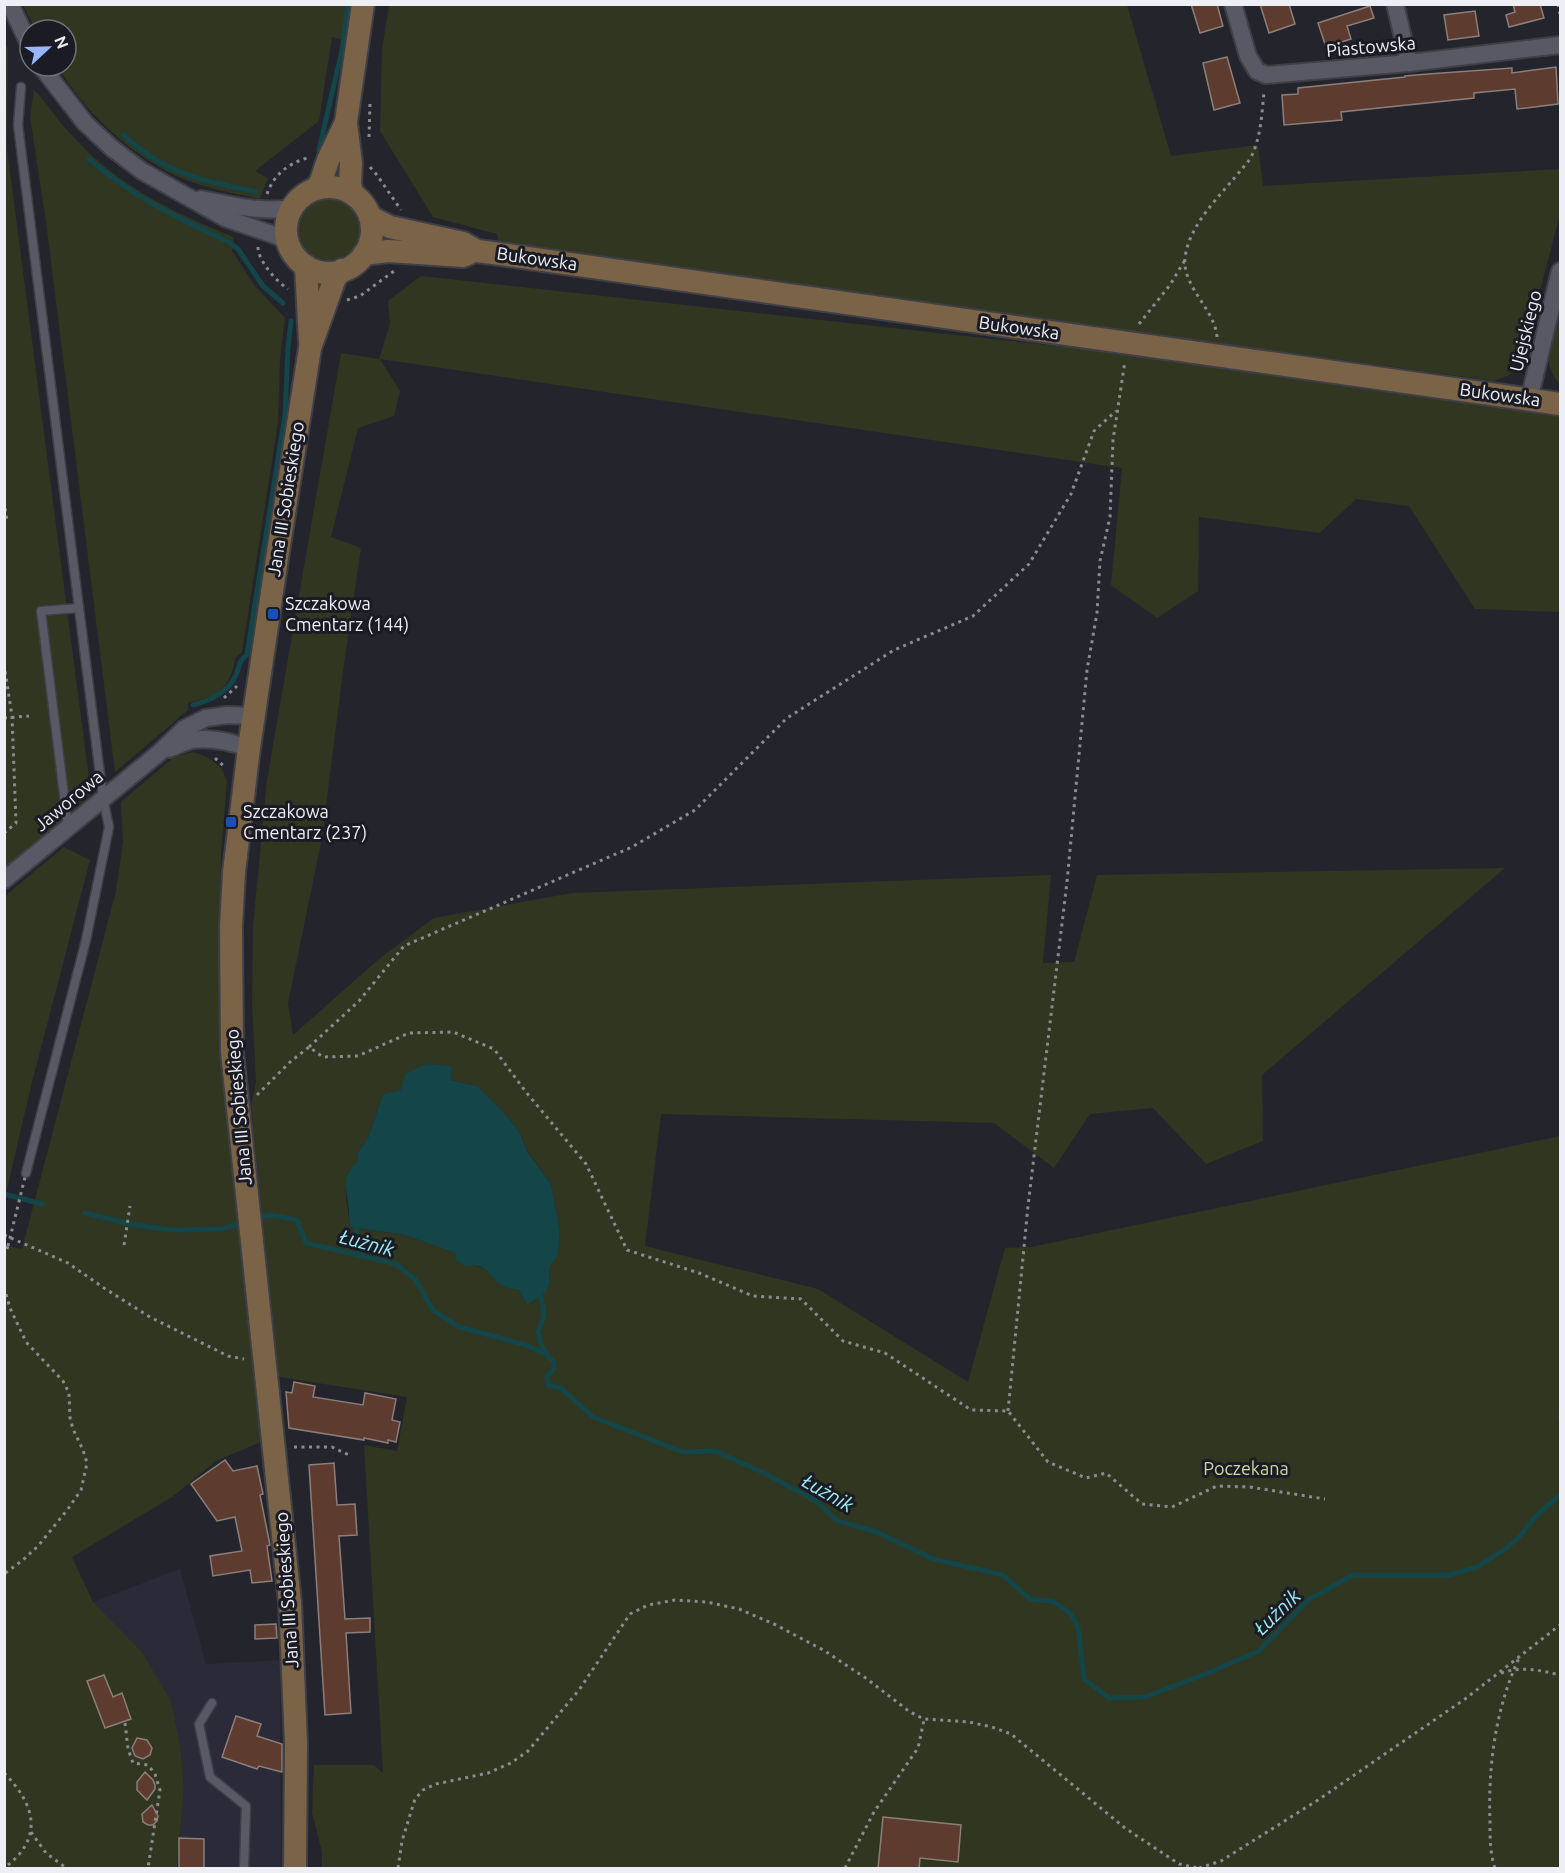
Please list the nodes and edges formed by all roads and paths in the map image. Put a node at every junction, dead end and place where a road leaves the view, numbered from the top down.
1 (10, 4) edge
2 (363, 4) edge
3 (1233, 4) edge
4 (1395, 4) edge
5 (1558, 4) edge
6 (1560, 14) edge
7 (18, 21) edge
8 (1560, 45) edge
9 (1409, 63) junction
10 (1266, 75) junction
11 (50, 78) edge
12 (21, 87) dead end
13 (346, 122) junction
14 (368, 165) dead end
15 (316, 189) junction
16 (352, 194) junction
17 (189, 197) junction
18 (292, 208) junction
19 (404, 215) dead end
20 (370, 217) junction
21 (290, 248) junction
22 (477, 250) junction
23 (364, 254) junction
24 (1185, 260) junction
25 (306, 266) junction
26 (398, 268) dead end
27 (342, 270) junction
28 (1560, 271) edge
29 (342, 300) dead end
30 (1129, 343) junction
31 (310, 348) junction
32 (1216, 356) junction
33 (1529, 399) junction
34 (1560, 404) edge
35 (1118, 410) junction
36 (4, 501) edge
37 (4, 521) edge
38 (79, 608) junction
39 (4, 664) edge
40 (12, 716) junction
41 (29, 716) dead end
42 (254, 716) junction
43 (4, 717) edge
44 (249, 748) junction
45 (159, 753) junction
46 (103, 798) junction
47 (68, 827) junction
48 (4, 833) edge
49 (4, 880) edge
50 (309, 1047) junction
51 (254, 1098) dead end
52 (26, 1173) joint
53 (130, 1206) dead end
54 (4, 1235) edge
55 (124, 1245) dead end
56 (4, 1257) edge
57 (4, 1287) edge
58 (266, 1361) junction
59 (1008, 1411) junction
60 (274, 1448) junction
61 (351, 1456) dead end
62 (1325, 1499) dead end
63 (4, 1574) edge
64 (1559, 1627) edge
65 (1520, 1657) junction
66 (1514, 1669) junction
67 (1499, 1673) junction
68 (1560, 1675) edge
69 (212, 1703) dead end
70 (924, 1719) junction
71 (125, 1723) dead end
72 (4, 1773) edge
73 (31, 1832) junction
74 (4, 1868) edge
75 (66, 1869) edge
76 (148, 1869) edge
77 (244, 1869) edge
78 (295, 1869) edge
79 (398, 1869) edge
80 (846, 1869) edge
81 (1199, 1869) edge
82 (1495, 1869) edge

1 - 7 street
2 - 13 street
3 - 10 street
4 - 9 street
5 - 6 path
8 - 9 street, Piastowska
9 - 10 street, Piastowska
10 - 24 path
11 - 17 street
12 - 38 lane
13 - 15 street
13 - 16 street
14 - 19 path
15 - 16 street
15 - 18 street
16 - 20 street
17 - 18 street
17 - 21 street
18 - 21 street
20 - 22 street
20 - 23 street
21 - 25 street
22 - 23 street
22 - 30 street, Bukowska
23 - 27 street
24 - 30 path
24 - 32 path
25 - 27 street
25 - 31 street
26 - 29 path
27 - 31 street
28 - 33 street, Ujejskiego
30 - 32 street, Bukowska
30 - 35 path
31 - 42 street, Jana III Sobieskiego
32 - 33 street, Bukowska
33 - 34 street, Bukowska
35 - 50 path
35 - 59 path
36 - 37 path
38 - 46 lane
38 - 47 lane
39 - 40 path
40 - 41 path
40 - 43 path
40 - 48 path
42 - 44 street, Jana III Sobieskiego
42 - 45 street, Jaworowa
44 - 45 street, Jaworowa
44 - 58 street, Jana III Sobieskiego
45 - 46 street, Jaworowa
46 - 47 street, Jaworowa
46 - 52 lane
47 - 49 street, Jaworowa
50 - 51 path
50 - 59 path
52 - 56 path, bridge
53 - 55 path
54 - 58 path
57 - 63 path
58 - 60 street, Jana III Sobieskiego
59 - 62 path
60 - 61 path
60 - 78 street, Jana III Sobieskiego
64 - 65 path
65 - 66 path
65 - 67 path
66 - 67 path
66 - 68 path
66 - 82 path
67 - 81 path
69 - 77 lane
70 - 79 path
70 - 80 path
70 - 81 path
71 - 76 path
72 - 73 path
73 - 74 path
73 - 75 path

